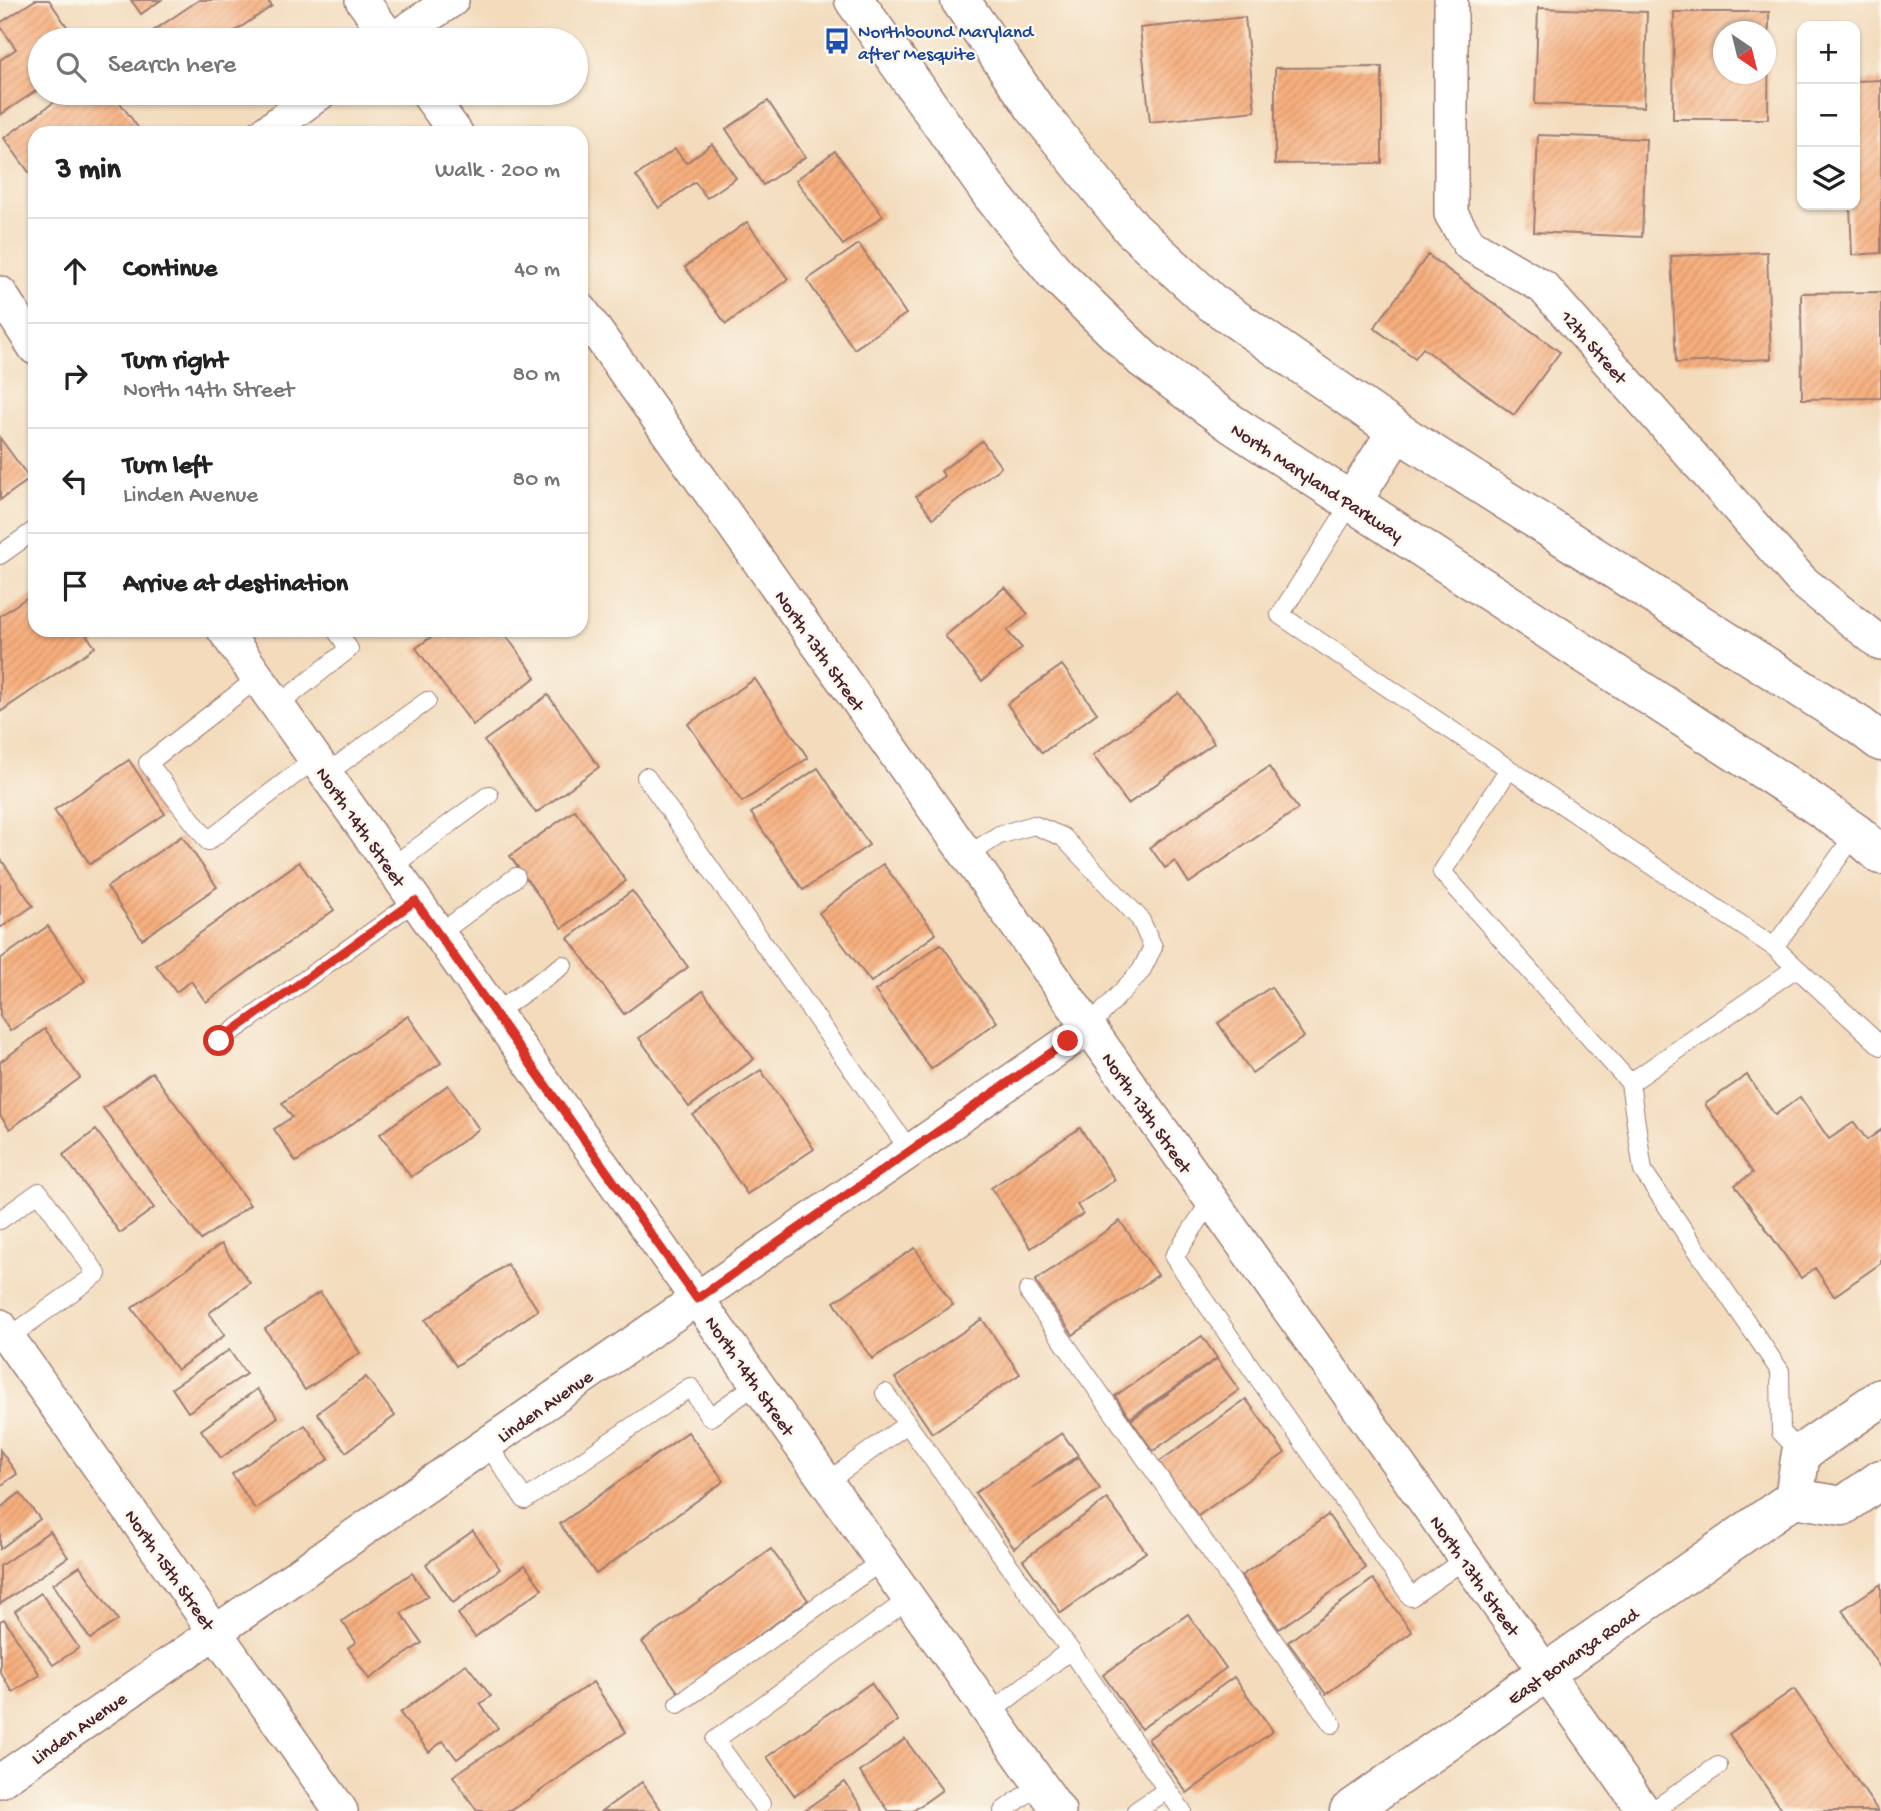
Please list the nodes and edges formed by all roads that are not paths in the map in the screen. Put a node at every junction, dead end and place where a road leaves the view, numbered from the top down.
1 (362, 0) edge
2 (452, 0) edge
3 (854, 0) edge
4 (960, 0) edge
5 (1451, 0) edge
6 (382, 28) edge
7 (409, 28) edge
8 (304, 105) edge
9 (436, 105) edge
10 (275, 126) edge
11 (451, 126) edge
12 (12, 308) edge
13 (588, 320) edge
14 (28, 336) edge
15 (1397, 431) junction
16 (1351, 503) junction
17 (28, 535) edge
18 (0, 555) edge
19 (229, 637) edge
20 (341, 637) edge
21 (1881, 644) edge
22 (258, 678) junction
23 (427, 701) dead end
24 (277, 706) junction
25 (1881, 742) edge
26 (320, 767) junction
27 (1509, 769) junction
28 (646, 777) dead end
29 (489, 795) dead end
30 (1869, 844) edge
31 (967, 856) junction
32 (391, 867) junction
33 (516, 877) dead end
34 (415, 901) junction
35 (439, 934) junction
36 (1774, 947) junction
37 (563, 965) dead end
38 (1796, 968) junction
39 (495, 1013) junction
40 (1088, 1028) junction
41 (219, 1041) dead end
42 (1881, 1046) edge
43 (1630, 1083) junction
44 (910, 1151) junction
45 (1211, 1201) junction
46 (0, 1220) edge
47 (1028, 1291) dead end
48 (697, 1299) junction
49 (4, 1332) edge
50 (757, 1384) junction
51 (885, 1393) dead end
52 (1881, 1398) edge
53 (907, 1424) junction
54 (487, 1444) junction
55 (1801, 1454) junction
56 (1881, 1479) edge
57 (827, 1482) junction
58 (1794, 1498) junction
59 (1465, 1559) junction
60 (882, 1561) junction
61 (909, 1599) junction
62 (215, 1632) junction
63 (1070, 1650) junction
64 (1547, 1673) junction
65 (678, 1704) dead end
66 (990, 1713) junction
67 (1332, 1724) dead end
68 (1718, 1766) dead end
69 (0, 1781) edge
70 (1040, 1784) junction
71 (1167, 1790) junction
72 (761, 1804) dead end
73 (341, 1811) edge
74 (1003, 1811) edge
75 (1059, 1811) edge
76 (1136, 1811) edge
77 (1182, 1811) edge
78 (1349, 1811) edge
79 (1644, 1811) edge
80 (1652, 1811) edge

1 - 6 street
2 - 7 street
3 - 16 main road, North Maryland Parkway
4 - 15 main road
5 - 21 street, 12th Street
8 - 10 street
9 - 11 street
12 - 14 street
13 - 31 street, North 13th Street
15 - 16 main road
15 - 25 main road
16 - 27 lane
16 - 30 main road, North Maryland Parkway
17 - 18 lane
19 - 22 street, North 14th Street
20 - 24 lane
22 - 24 street, North 14th Street
22 - 26 lane
23 - 26 lane
24 - 26 street, North 14th Street
26 - 32 street, North 14th Street
27 - 36 lane
27 - 43 lane
28 - 44 lane
29 - 32 lane
30 - 36 lane
31 - 40 street, North 13th Street
31 - 40 lane
32 - 34 street, North 14th Street
33 - 35 lane
34 - 35 street, North 14th Street
34 - 41 lane
35 - 39 street, North 14th Street
36 - 38 lane
37 - 39 lane
38 - 42 lane
38 - 43 lane
39 - 48 street, North 14th Street
40 - 44 street, Linden Avenue
40 - 45 street, North 13th Street
43 - 55 lane
44 - 48 street, Linden Avenue
45 - 59 street, North 13th Street
45 - 59 lane
46 - 49 lane
47 - 67 lane
48 - 50 street, North 14th Street
48 - 54 street, Linden Avenue
49 - 62 street, North 15th Street
50 - 54 lane
50 - 57 street, North 14th Street
51 - 53 lane
52 - 55 main road
53 - 57 lane
53 - 63 lane
54 - 62 street, Linden Avenue
55 - 58 main road
56 - 58 main road
57 - 60 street, North 14th Street
58 - 64 main road, East Bonanza Road
59 - 64 street, North 13th Street
60 - 61 street, North 14th Street
60 - 65 lane
61 - 66 street, North 14th Street
61 - 72 lane
62 - 69 street, Linden Avenue
62 - 73 street, North 15th Street
63 - 66 lane
63 - 71 lane
64 - 78 main road, East Bonanza Road
64 - 79 street, North 13th Street
66 - 70 street, North 14th Street
68 - 80 lane
70 - 74 lane
70 - 75 street, North 14th Street
71 - 76 lane
71 - 77 lane

